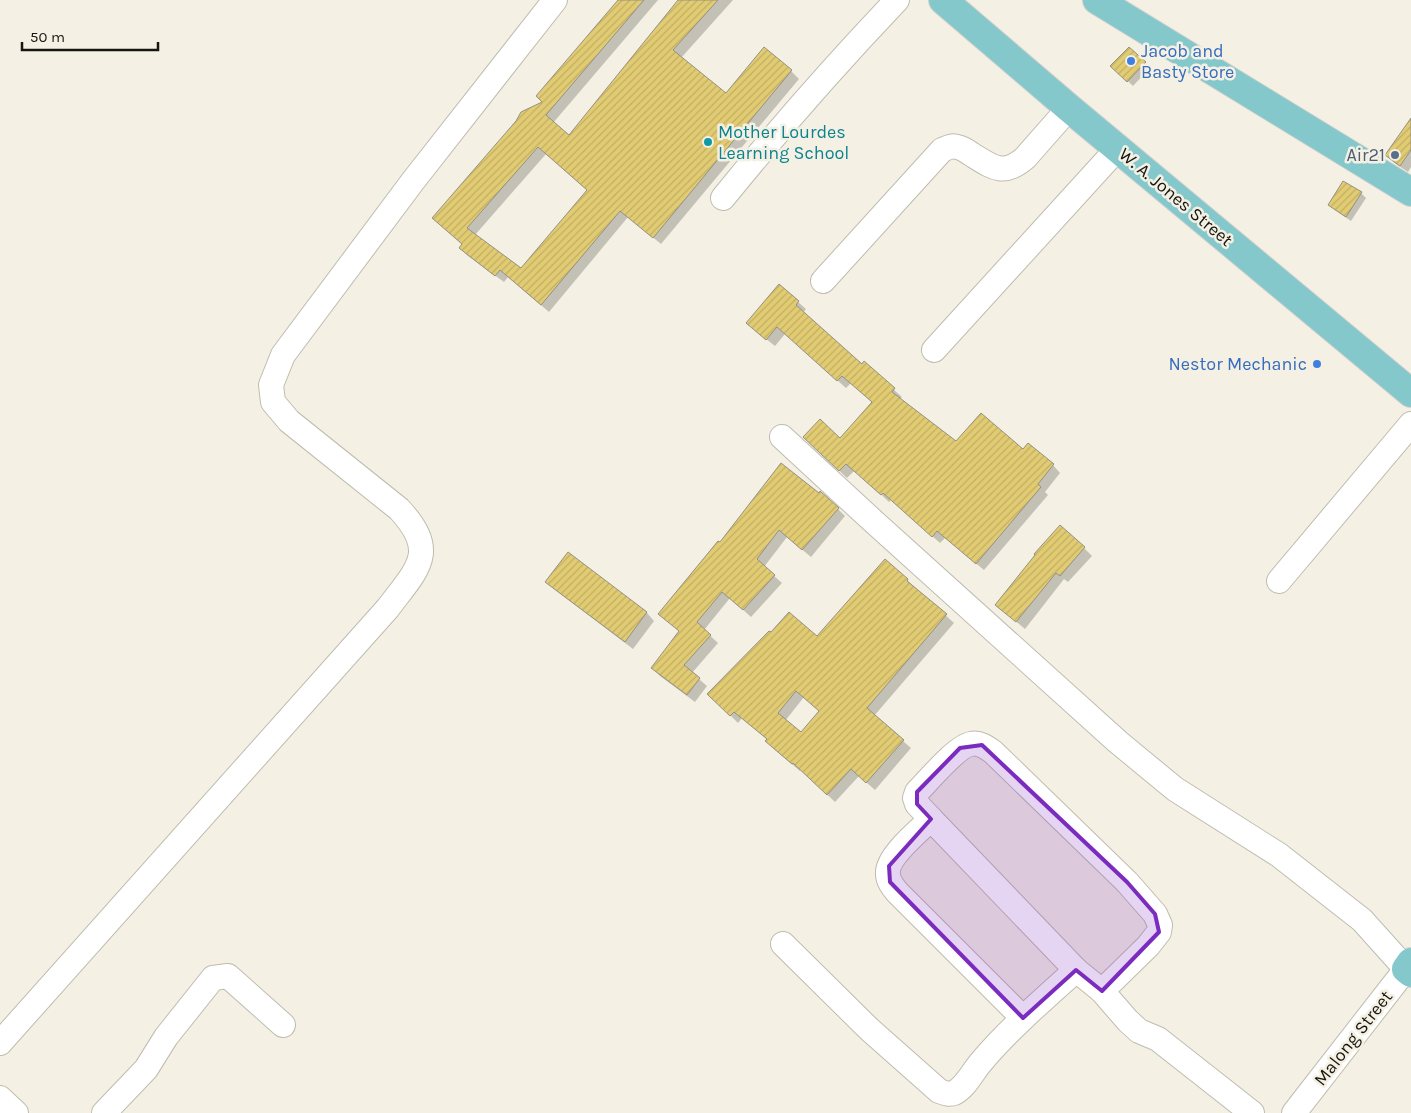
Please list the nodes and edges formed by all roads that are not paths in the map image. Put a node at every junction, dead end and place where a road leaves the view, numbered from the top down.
1 (556, 0) edge
2 (897, 0) edge
3 (943, 0) edge
4 (1097, 0) edge
5 (1069, 108) junction
6 (1118, 148) junction
7 (1411, 192) edge
8 (723, 198) dead end
9 (823, 281) dead end
10 (934, 350) dead end
11 (1411, 393) edge
12 (1411, 424) edge
13 (782, 437) dead end
14 (1279, 581) dead end
15 (931, 819) junction
16 (783, 944) dead end
17 (1409, 968) edge
18 (1076, 970) junction
19 (1102, 991) junction
20 (1023, 1018) junction
21 (283, 1025) dead end
22 (0, 1043) edge
23 (0, 1098) edge
24 (16, 1113) edge
25 (104, 1113) edge
26 (1252, 1113) edge
27 (1294, 1113) edge

1 - 22 street
2 - 8 street
3 - 5 main road, W. A. Jones Street
4 - 7 main road
5 - 6 main road, W. A. Jones Street
5 - 9 street
6 - 10 street
6 - 11 main road, W. A. Jones Street
12 - 14 street
13 - 17 street
15 - 18 street
15 - 19 street
15 - 20 street
16 - 20 street
17 - 27 street, Malong Street
18 - 19 street
18 - 20 street
19 - 26 street
21 - 25 street
23 - 24 street

